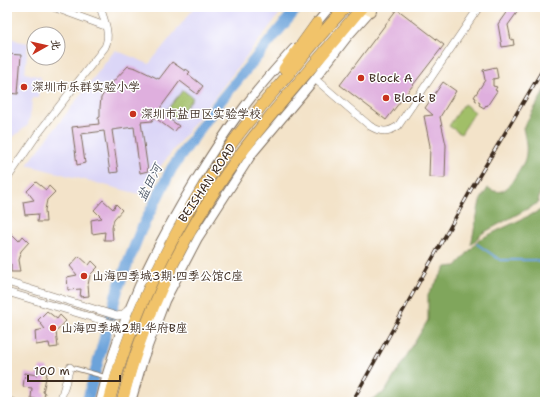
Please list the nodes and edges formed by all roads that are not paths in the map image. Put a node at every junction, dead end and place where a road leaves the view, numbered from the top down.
1 (53, 7) edge
2 (100, 7) edge
3 (330, 7) edge
4 (346, 7) edge
5 (479, 7) edge
6 (366, 8) edge
7 (317, 23) junction
8 (105, 26) junction
9 (315, 79) junction
10 (271, 95) junction
11 (249, 151) junction
12 (7, 179) edge
13 (7, 282) edge
14 (7, 292) edge
15 (128, 310) junction
16 (150, 328) junction
17 (119, 336) junction
18 (70, 367) joint
19 (104, 376) junction
20 (7, 401) edge
21 (13, 402) edge
22 (60, 402) edge
23 (100, 402) edge
24 (109, 402) edge
25 (122, 402) edge
26 (131, 402) edge

1 - 8 street
2 - 8 street
3 - 7 street
4 - 10 main road, BEISHAN ROAD
5 - 9 street
6 - 9 street
6 - 11 main road, BEISHAN ROAD
7 - 10 main road
7 - 15 street
8 - 12 street
9 - 11 street
10 - 24 main road, BEISHAN ROAD
11 - 16 main road, BEISHAN ROAD
13 - 15 street
14 - 17 street
15 - 17 street
16 - 25 main road, BEISHAN ROAD
16 - 26 street
17 - 19 street
18 - 19 lane
18 - 22 street
19 - 23 street
20 - 21 street

